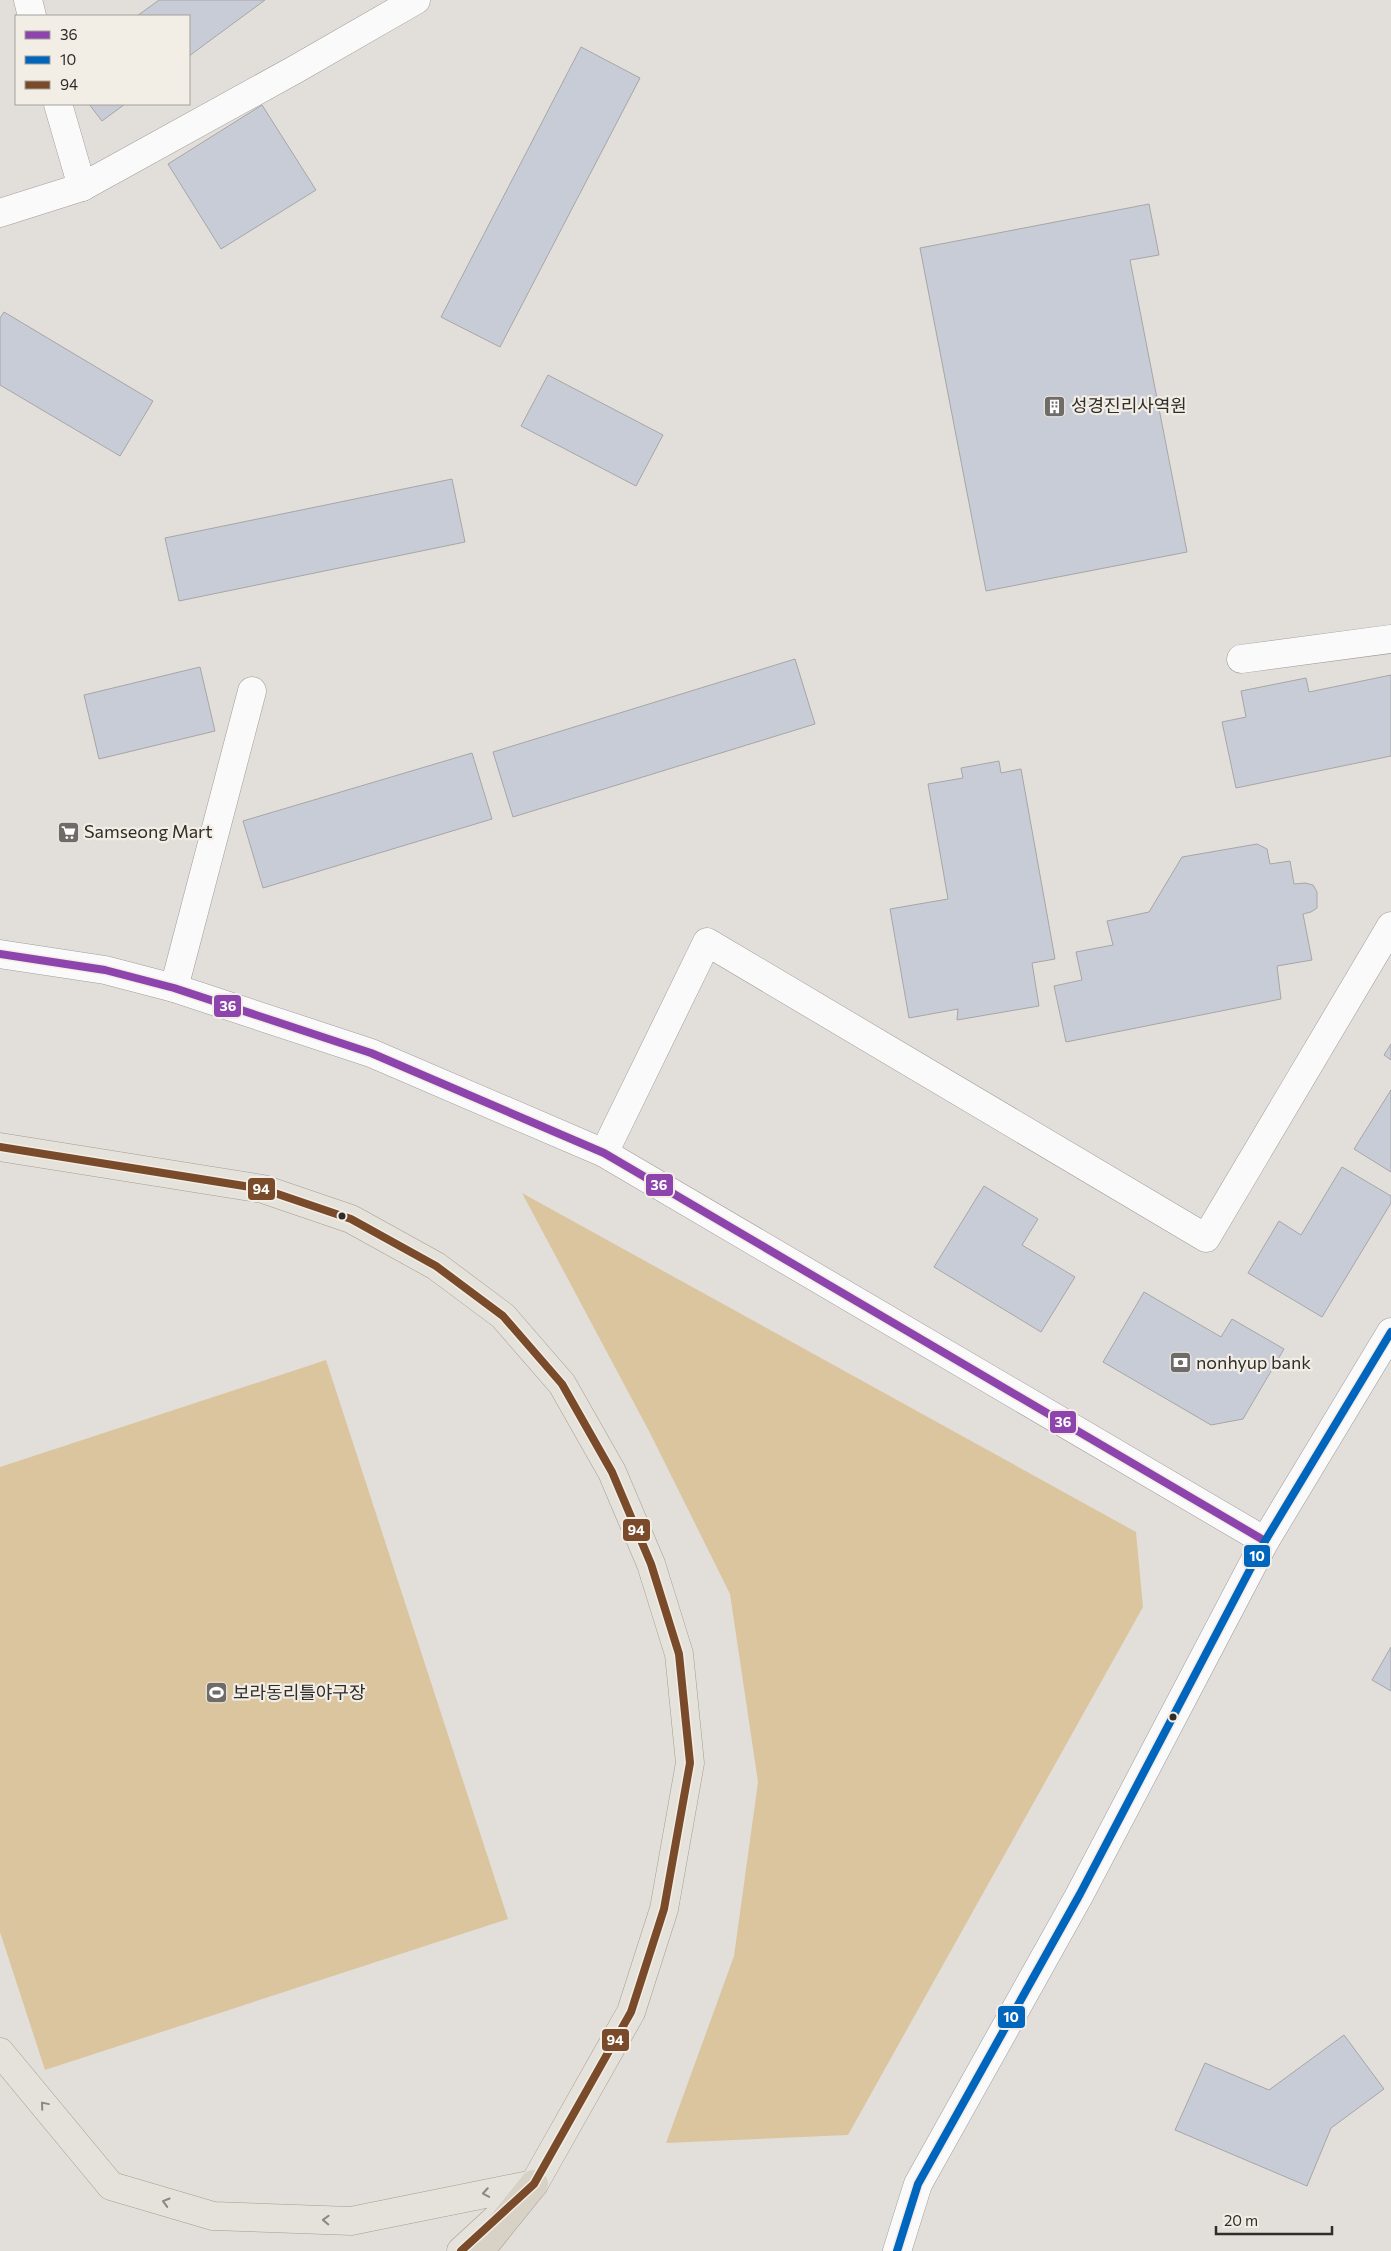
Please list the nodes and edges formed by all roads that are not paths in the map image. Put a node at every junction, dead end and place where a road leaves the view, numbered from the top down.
1 (28, 0) edge
2 (416, 0) edge
3 (32, 15) edge
4 (58, 105) edge
5 (82, 187) junction
6 (0, 214) edge
7 (1391, 639) edge
8 (1241, 659) dead end
9 (252, 692) dead end
10 (1391, 926) edge
11 (0, 954) edge
12 (174, 988) junction
13 (0, 1147) edge
14 (604, 1153) junction
15 (1391, 1332) edge
16 (1266, 1542) junction
17 (0, 2052) edge
18 (534, 2184) junction
19 (461, 2251) edge
20 (480, 2251) edge
21 (897, 2251) edge

1 - 3 street
2 - 5 street
4 - 5 street
5 - 6 street
7 - 8 street
9 - 12 street
10 - 14 street
11 - 12 street
12 - 14 street
13 - 18 main road
14 - 16 street
15 - 16 street
16 - 21 street
18 -> 17 main road
18 - 19 main road
18 - 20 highway

